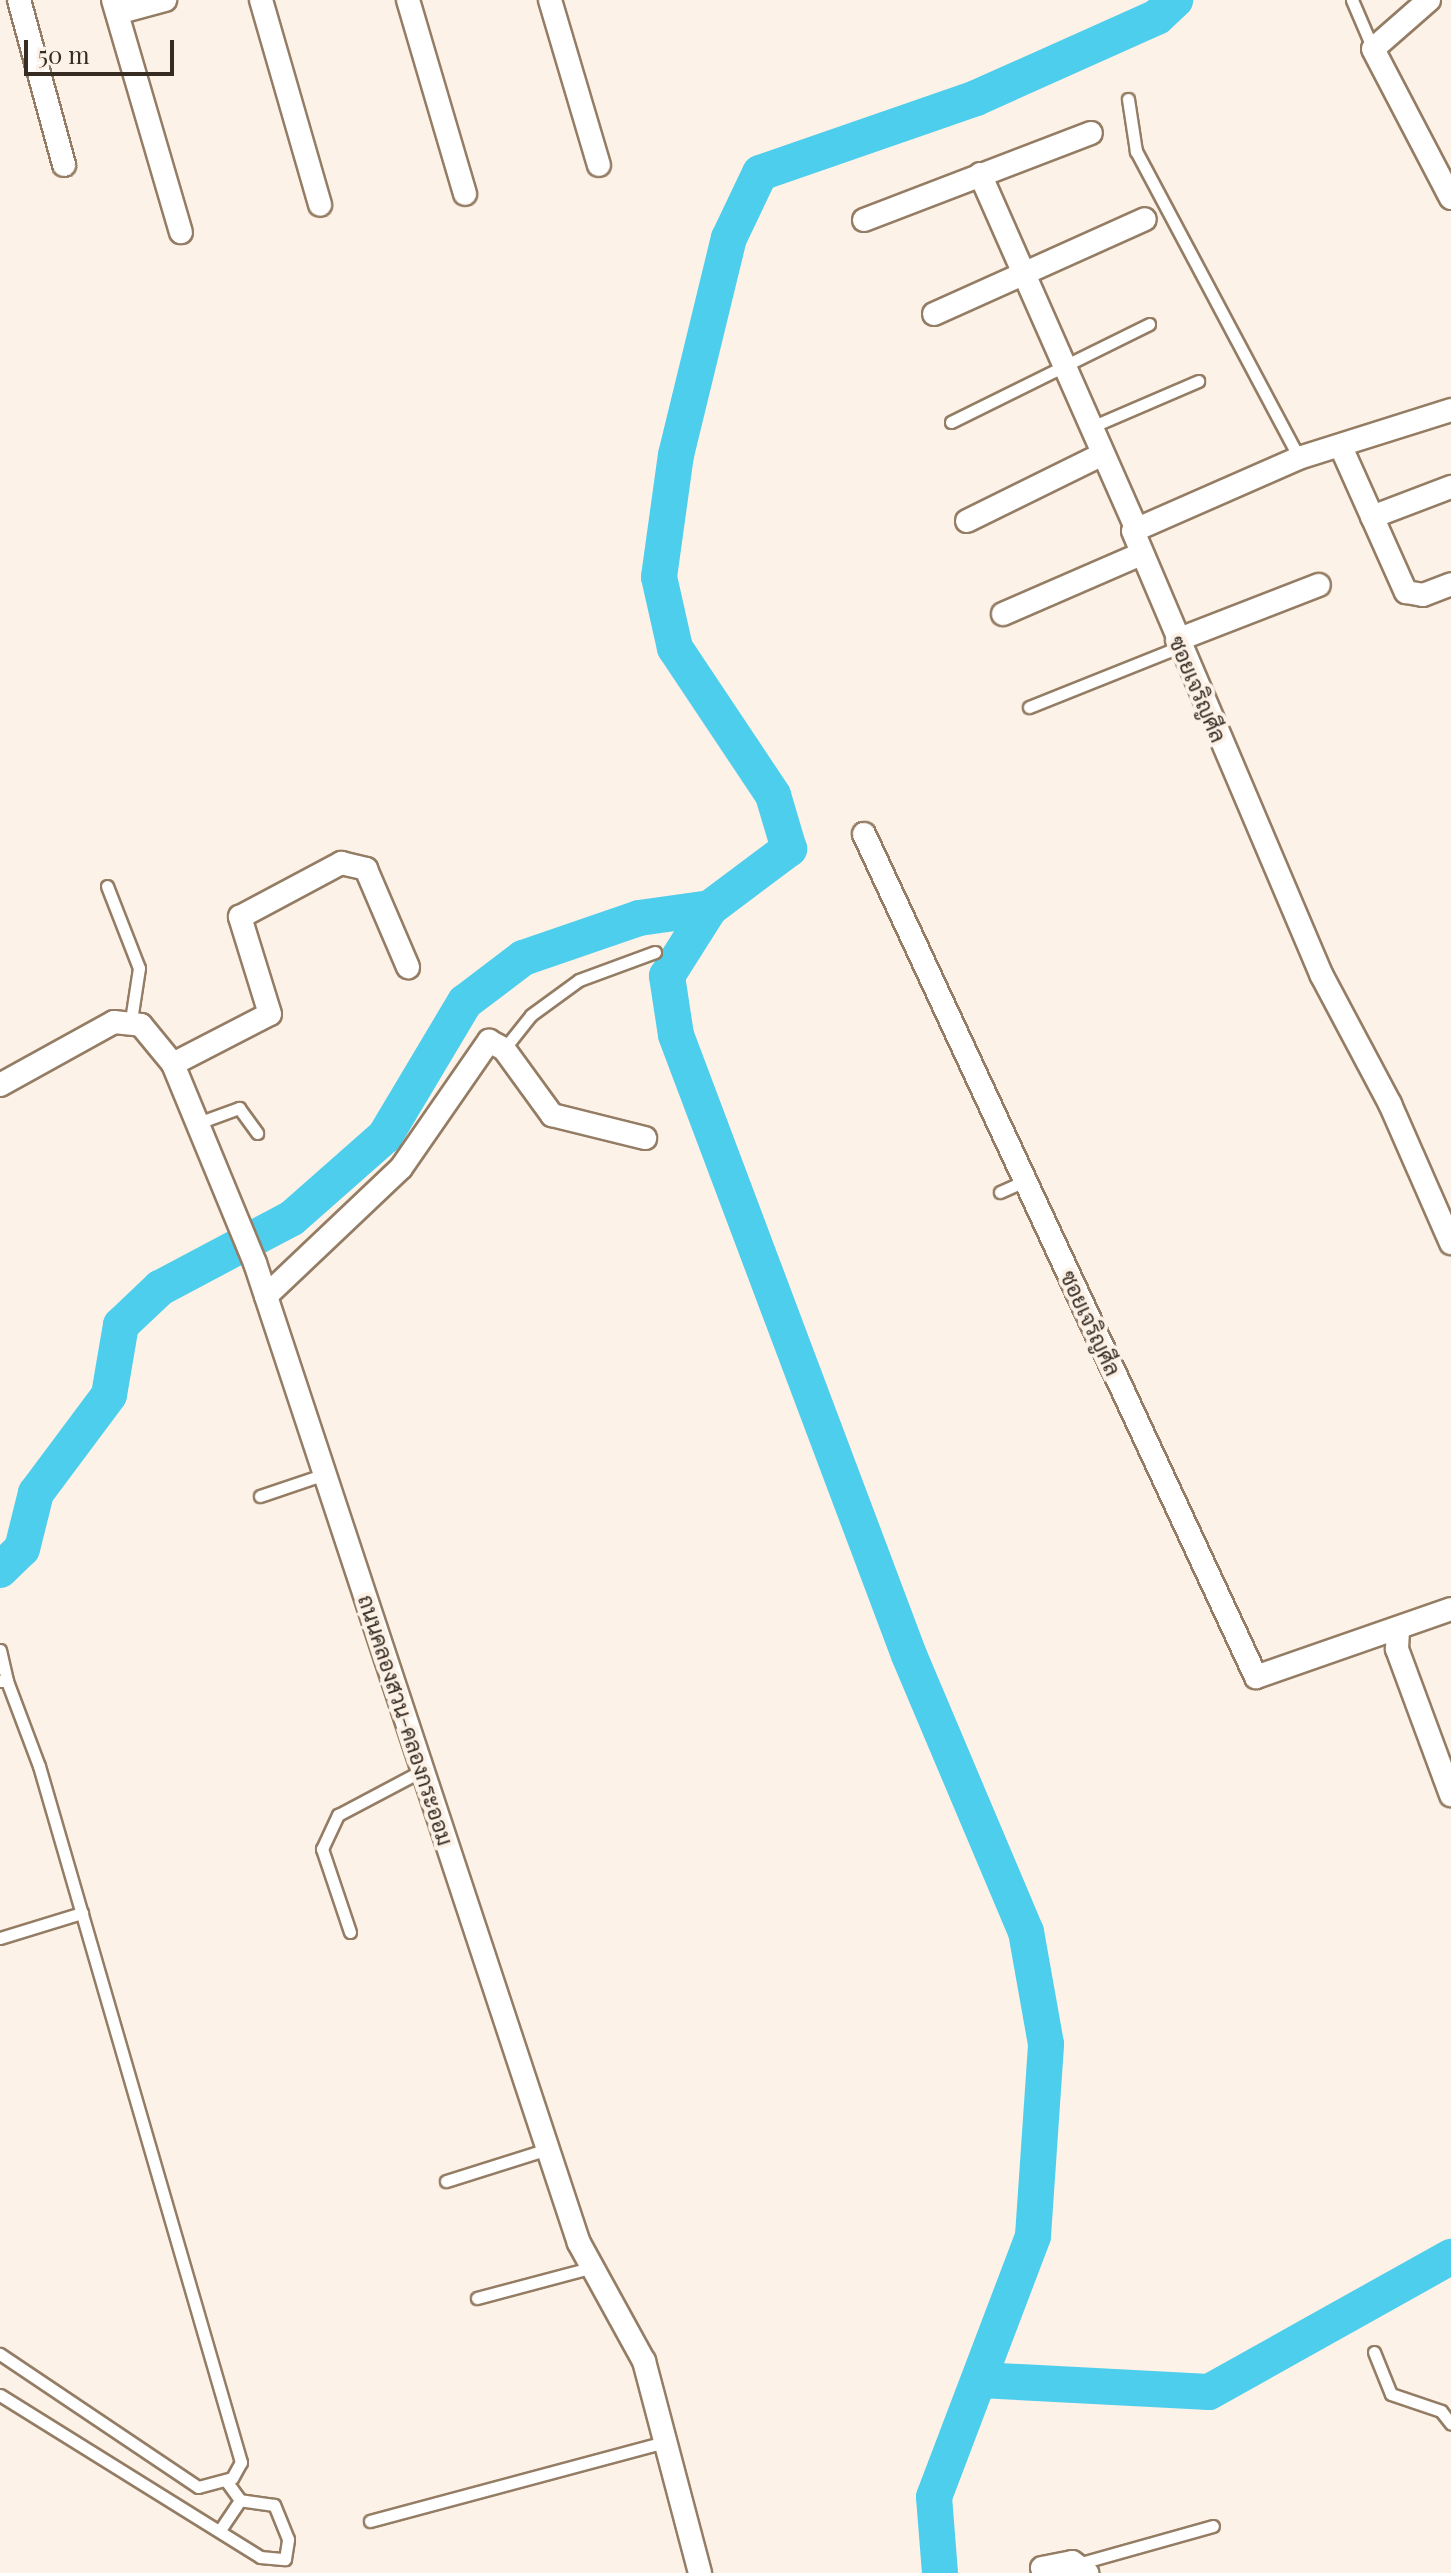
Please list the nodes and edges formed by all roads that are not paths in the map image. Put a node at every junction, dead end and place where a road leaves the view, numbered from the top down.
1 (19, 0) edge
2 (165, 0) edge
3 (261, 0) edge
4 (408, 0) edge
5 (550, 0) edge
6 (1352, 0) edge
7 (1429, 0) edge
8 (117, 6) edge
9 (1373, 49) junction
10 (1128, 99) dead end
11 (1091, 133) dead end
12 (64, 165) dead end
13 (599, 165) dead end
14 (980, 174) junction
15 (465, 194) dead end
16 (1451, 198) edge
17 (320, 205) dead end
18 (1145, 219) dead end
19 (864, 220) dead end
20 (181, 232) dead end
21 (1021, 272) junction
22 (934, 314) dead end
23 (1149, 324) dead end
24 (1061, 368) junction
25 (1198, 381) dead end
26 (1451, 410) edge
27 (951, 422) dead end
28 (1089, 428) junction
29 (1341, 447) junction
30 (1101, 455) junction
31 (1299, 458) junction
32 (1451, 487) edge
33 (1372, 517) junction
34 (967, 521) dead end
35 (1135, 525) junction
36 (1139, 555) junction
37 (1451, 584) edge
38 (1319, 585) dead end
39 (1003, 614) dead end
40 (1178, 644) junction
41 (1029, 707) dead end
42 (864, 834) dead end
43 (107, 886) dead end
44 (655, 952) dead end
45 (408, 967) dead end
46 (131, 1020) junction
47 (504, 1049) junction
48 (173, 1064) junction
49 (0, 1085) edge
50 (198, 1123) junction
51 (257, 1133) dead end
52 (645, 1138) dead end
53 (1025, 1181) junction
54 (1000, 1192) dead end
55 (1451, 1243) edge
56 (266, 1296) junction
57 (325, 1474) junction
58 (260, 1496) dead end
59 (1451, 1609) edge
60 (1398, 1630) junction
61 (0, 1650) edge
62 (3, 1681) edge
63 (423, 1770) junction
64 (1451, 1795) edge
65 (82, 1913) junction
66 (350, 1932) dead end
67 (0, 1938) edge
68 (548, 2149) junction
69 (446, 2181) dead end
70 (590, 2268) junction
71 (477, 2298) dead end
72 (1374, 2352) dead end
73 (0, 2354) edge
74 (0, 2395) edge
75 (1451, 2424) edge
76 (665, 2442) junction
77 (226, 2481) junction
78 (240, 2500) junction
79 (370, 2521) dead end
80 (1213, 2526) dead end
81 (220, 2530) junction
82 (1042, 2568) dead end
83 (1084, 2568) edge
84 (700, 2573) edge

1 - 12 street
2 - 8 street
3 - 17 street
4 - 15 street
5 - 13 street
6 - 9 lane
7 - 9 street
8 - 20 street
9 - 16 street
10 - 31 lane
11 - 14 street
14 - 19 street
14 - 21 street, ซอยเจริญศีล
18 - 21 street
21 - 22 street
21 - 24 street, ซอยเจริญศีล
23 - 24 lane
24 - 27 lane
24 - 28 street, ซอยเจริญศีล
25 - 28 lane
26 - 29 street
28 - 30 street, ซอยเจริญศีล
29 - 31 street
29 - 33 street
30 - 34 street
30 - 35 street, ซอยเจริญศีล
31 - 35 street
32 - 33 street
33 - 37 street
35 - 36 street, ซอยเจริญศีล
36 - 39 street
36 - 40 street, ซอยเจริญศีล
38 - 40 street
40 - 41 lane
40 - 55 street, ซอยเจริญศีล
42 - 53 street, ซอยเจริญศีล
43 - 46 lane
44 - 47 lane
45 - 48 street
46 - 48 street, ถนนคลองสวน-คลองกระออม
46 - 49 street
47 - 52 street
47 - 56 street
48 - 50 street, ถนนคลองสวน-คลองกระออม
50 - 51 lane
50 - 56 street, ถนนคลองสวน-คลองกระออม
53 - 54 lane
53 - 60 street, ซอยเจริญศีล
56 - 57 street, ถนนคลองสวน-คลองกระออม
57 - 58 lane
57 - 63 street, ถนนคลองสวน-คลองกระออม
59 - 60 street, ซอยเจริญศีล
60 - 64 street
61 - 62 lane
62 - 65 lane
63 - 66 lane
63 - 68 street, ถนนคลองสวน-คลองกระออม
65 - 67 lane
65 - 77 lane
68 - 69 lane
68 - 70 street, ถนนคลองสวน-คลองกระออม
70 - 71 lane
70 - 76 street, ถนนคลองสวน-คลองกระออม
72 - 75 lane
73 - 77 lane
74 - 81 lane
76 - 79 lane
76 - 84 street, ถนนคลองสวน-คลองกระออม
77 - 78 lane
78 - 81 lane
78 - 81 lane
80 - 83 lane
82 - 83 street

